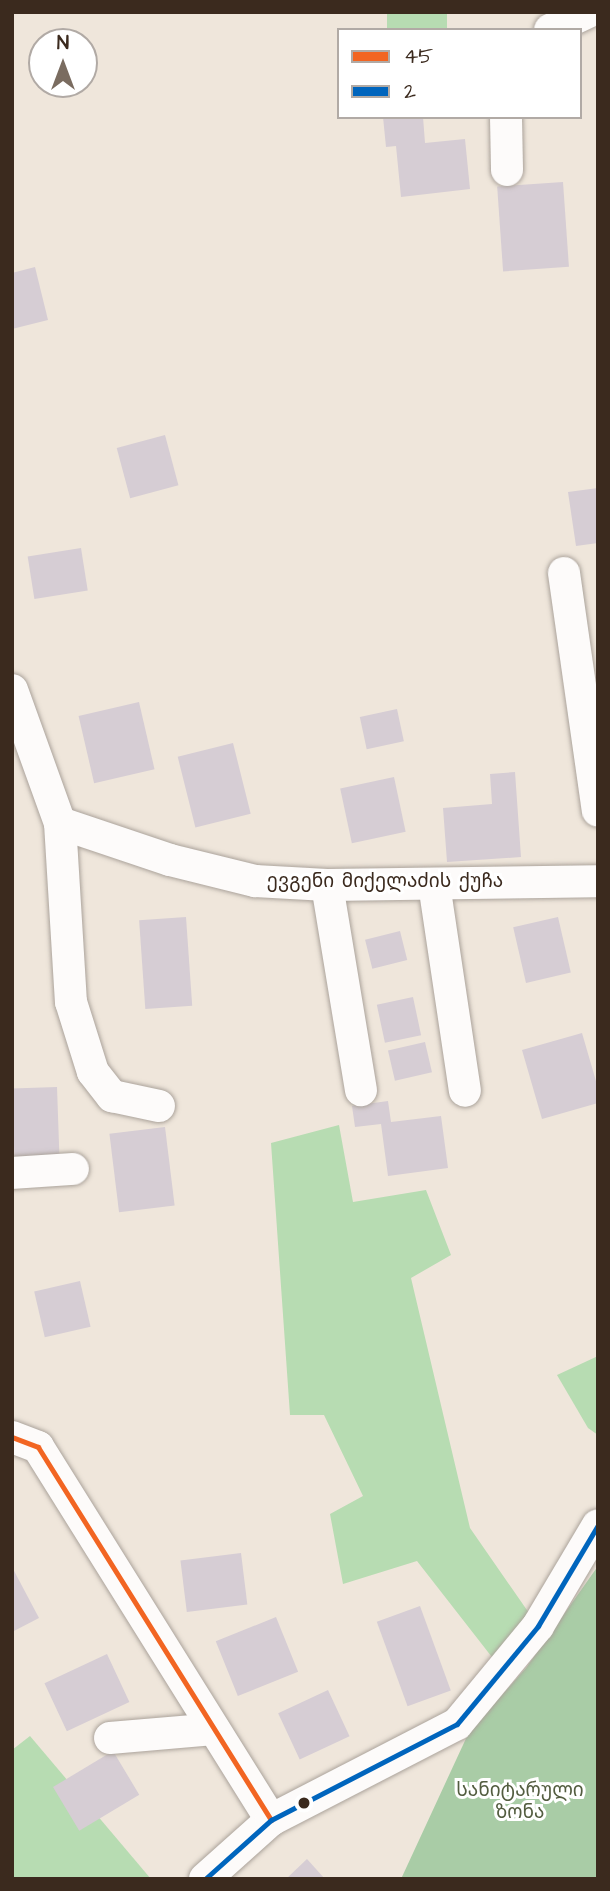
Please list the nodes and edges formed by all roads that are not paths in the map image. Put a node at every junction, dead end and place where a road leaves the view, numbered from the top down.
1 (589, 12) edge
2 (550, 23) edge
3 (506, 119) edge
4 (507, 170) dead end
5 (564, 573) dead end
6 (13, 698) edge
7 (598, 811) edge
8 (60, 822) junction
9 (598, 881) edge
10 (434, 884) junction
11 (327, 885) junction
12 (361, 1090) dead end
13 (465, 1091) dead end
14 (159, 1106) dead end
15 (73, 1169) dead end
16 (12, 1173) edge
17 (12, 1437) edge
18 (598, 1525) edge
19 (214, 1729) junction
20 (110, 1738) dead end
21 (271, 1820) junction
22 (205, 1879) edge

1 - 2 street
3 - 4 street
5 - 7 street
6 - 8 street
8 - 11 street, ევგენი მიქელაძის ქუჩა
8 - 14 street
9 - 10 street, ევგენი მიქელაძის ქუჩა
10 - 11 street, ევგენი მიქელაძის ქუჩა
10 - 13 street
11 - 12 street
15 - 16 street
17 - 19 street
18 - 21 street
19 - 20 street
19 - 21 street
21 - 22 street

